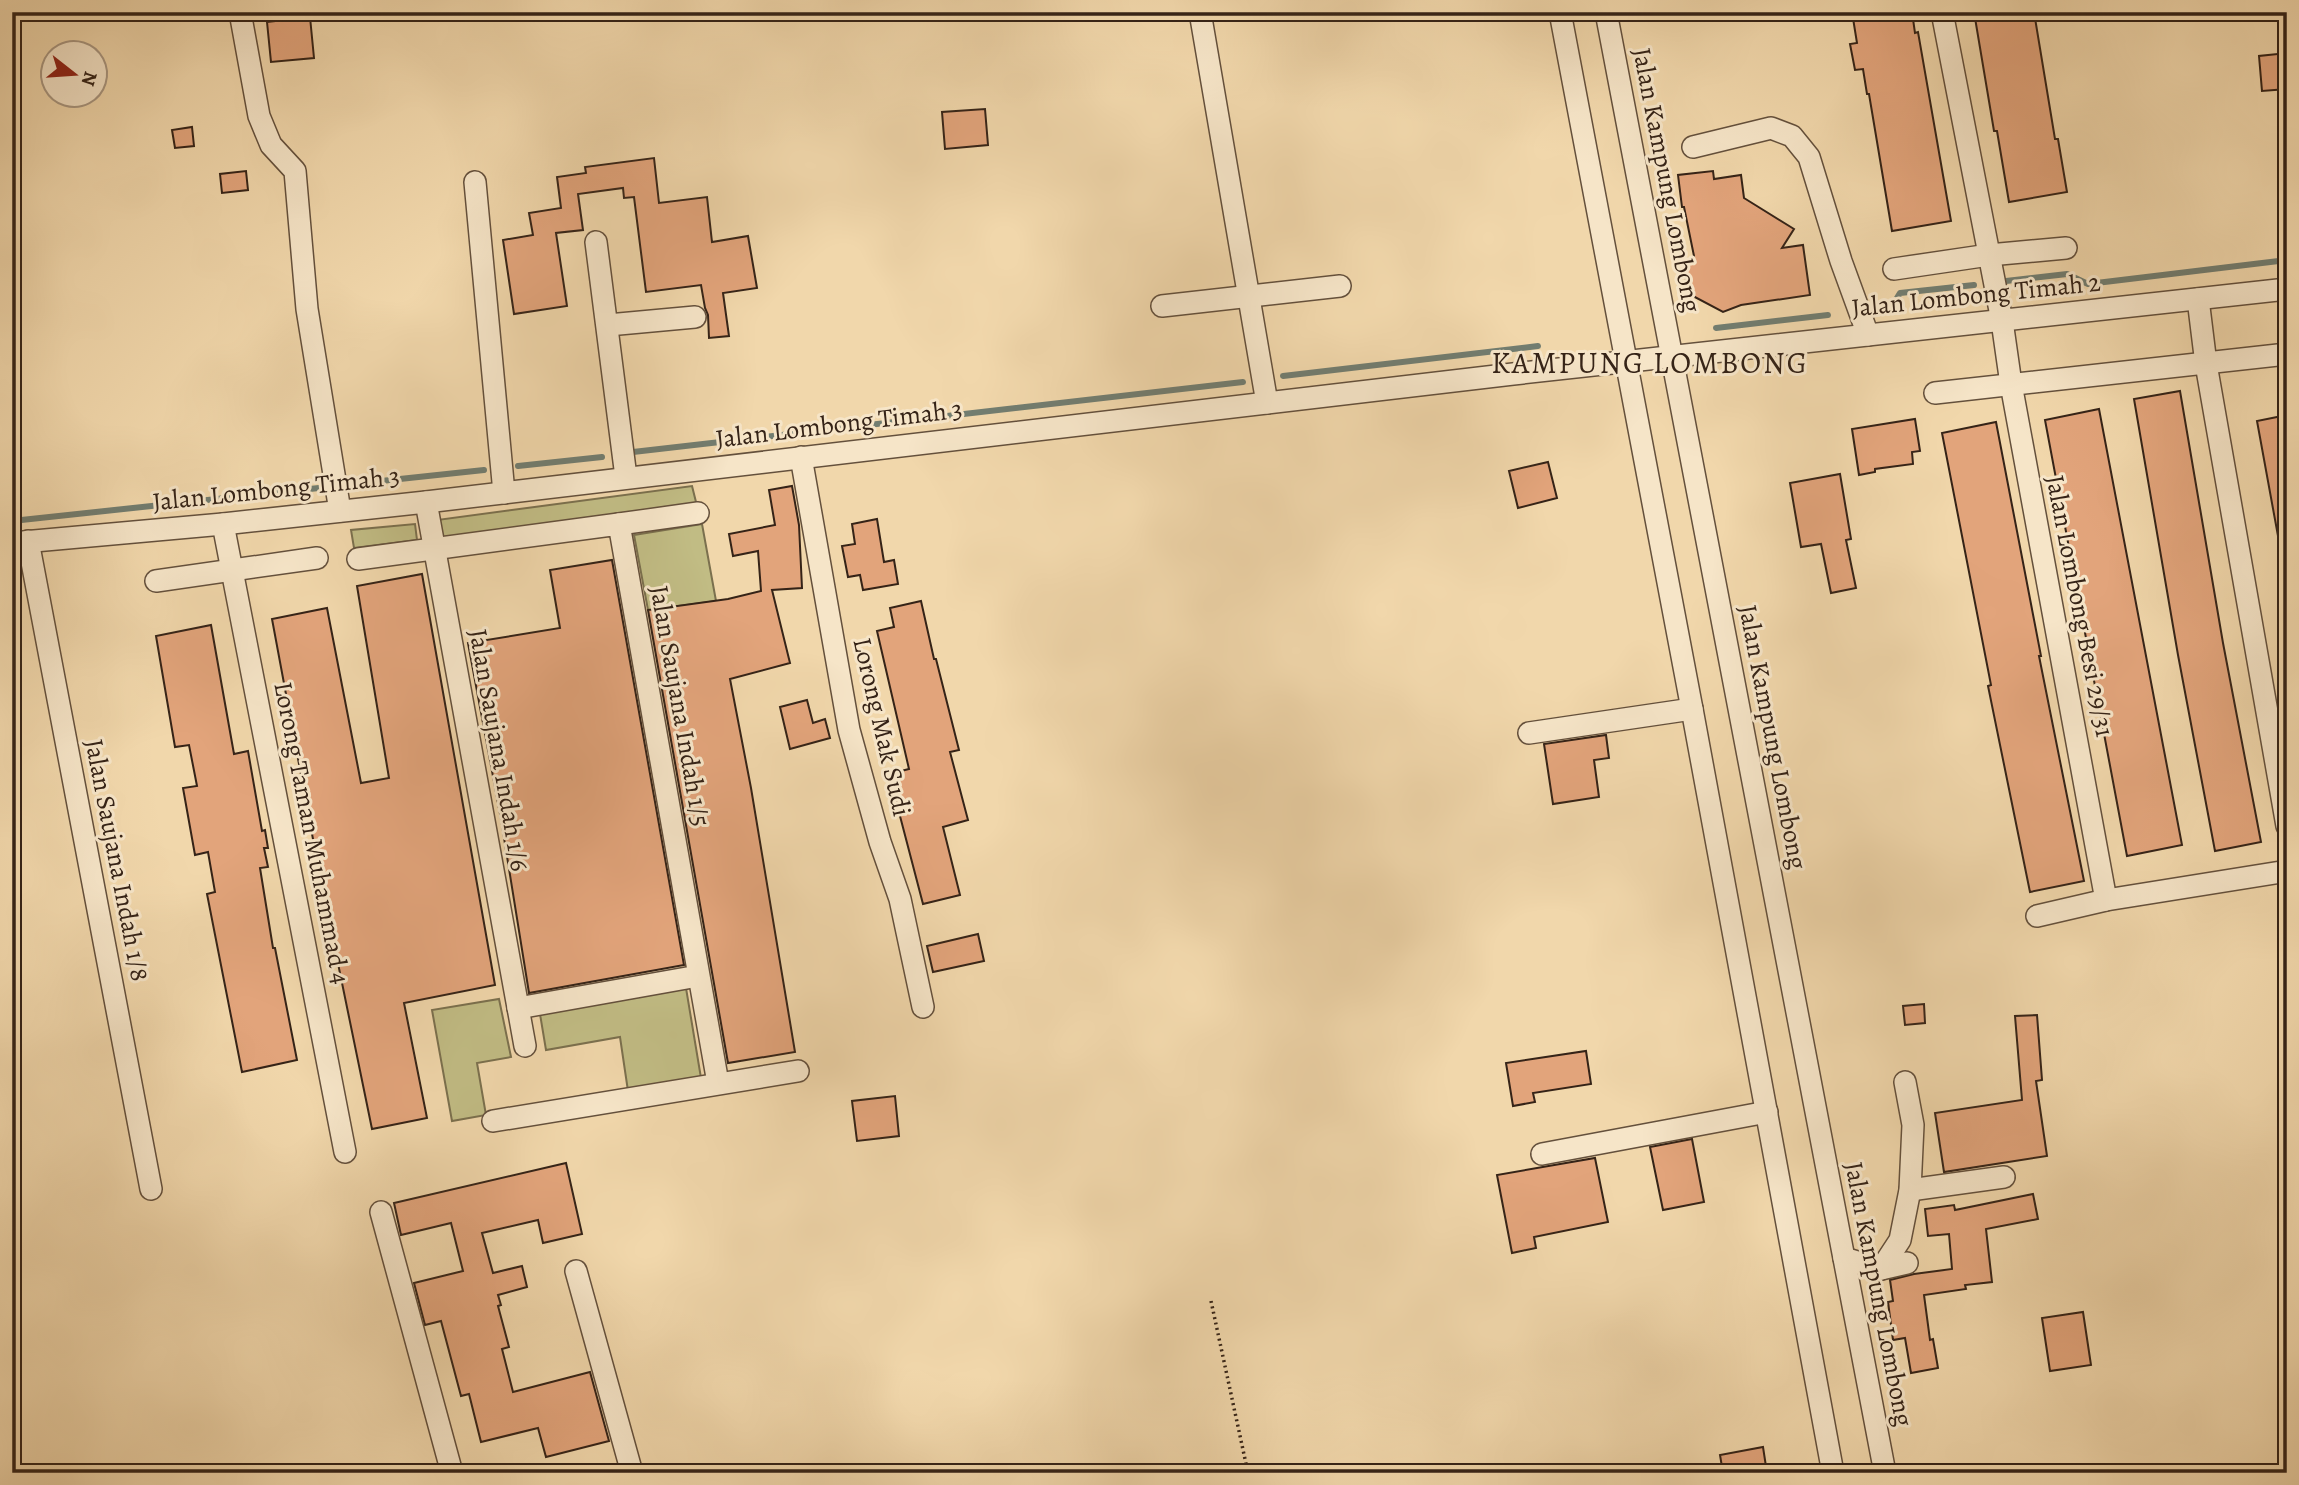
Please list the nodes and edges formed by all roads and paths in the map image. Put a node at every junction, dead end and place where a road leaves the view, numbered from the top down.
1 (240, 12) edge
2 (1200, 12) edge
3 (1560, 12) edge
4 (1606, 12) edge
5 (1942, 12) edge
6 (1693, 147) dead end
7 (475, 182) dead end
8 (596, 242) dead end
9 (2066, 248) dead end
10 (1989, 255) junction
11 (1894, 269) dead end
12 (1340, 286) dead end
13 (2287, 289) edge
14 (1249, 296) junction
15 (2198, 299) junction
16 (1162, 306) dead end
17 (695, 317) dead end
18 (2002, 320) junction
19 (608, 325) junction
20 (1868, 335) junction
21 (2287, 354) edge
22 (1672, 356) junction
23 (1625, 361) junction
24 (2206, 364) junction
25 (2011, 384) junction
26 (1935, 393) dead end
27 (1267, 403) junction
28 (801, 457) junction
29 (626, 477) junction
30 (504, 493) junction
31 (426, 502) junction
32 (341, 511) junction
33 (698, 513) dead end
34 (223, 524) junction
35 (620, 524) junction
36 (20, 542) edge
37 (433, 548) junction
38 (317, 558) dead end
39 (358, 559) dead end
40 (232, 570) junction
41 (156, 581) dead end
42 (1692, 709) junction
43 (1530, 733) dead end
44 (2287, 826) edge
45 (2287, 871) edge
46 (2106, 900) junction
47 (2037, 916) dead end
48 (698, 976) junction
49 (518, 1007) junction
50 (923, 1007) dead end
51 (524, 1046) dead end
52 (798, 1071) dead end
53 (1905, 1082) dead end
54 (718, 1083) junction
55 (1767, 1112) junction
56 (494, 1121) dead end
57 (345, 1152) dead end
58 (1542, 1154) dead end
59 (2004, 1177) dead end
60 (151, 1189) dead end
61 (1910, 1190) junction
62 (381, 1212) dead end
63 (1844, 1258) junction
64 (1907, 1264) dead end
65 (1881, 1269) junction
66 (576, 1271) dead end
67 (1211, 1301) dead end
68 (452, 1473) edge
69 (632, 1473) edge
70 (1248, 1473) edge
71 (1833, 1473) edge
72 (1885, 1473) edge

1 - 32 street
2 - 14 street
3 - 23 street
4 - 22 street, Jalan Kampung Lombong
5 - 10 street, Jalan Lombong Besi 29/31
6 - 20 street
7 - 30 street
8 - 19 street
9 - 10 street
10 - 11 street
10 - 18 street, Jalan Lombong Besi 29/31
12 - 14 street
13 - 15 street, Jalan Lombong Timah 2
14 - 16 street
14 - 27 street
15 - 18 street, Jalan Lombong Timah 2
15 - 24 street
17 - 19 street
18 - 20 street, Jalan Lombong Timah 2
18 - 25 street, Jalan Lombong Besi 29/31
19 - 29 street
20 - 22 street, Jalan Lombong Timah 2
21 - 24 street
22 - 23 street, Jalan Lombong Timah 3
22 - 63 street, Jalan Kampung Lombong
23 - 27 street, Jalan Lombong Timah 3
23 - 42 street
24 - 25 street
24 - 44 street
25 - 26 street
25 - 46 street, Jalan Lombong Besi 29/31
27 - 28 street, Jalan Lombong Timah 3
28 - 29 street, Jalan Lombong Timah 3
28 - 50 street, Lorong Mak Sudi
29 - 30 street, Jalan Lombong Timah 3
30 - 31 street, Jalan Lombong Timah 3
31 - 32 street, Jalan Lombong Timah 3
31 - 37 street, Jalan Saujana Indah 1/6
32 - 34 street, Jalan Lombong Timah 3
33 - 35 street
34 - 36 street, Jalan Lombong Timah 3
34 - 40 street, Lorong Taman Muhammad 4
35 - 37 street
35 - 48 street, Jalan Saujana Indah 1/5
36 - 60 street, Jalan Saujana Indah 1/8
37 - 39 street
37 - 49 street, Jalan Saujana Indah 1/6
38 - 40 street
40 - 41 street
40 - 57 street, Lorong Taman Muhammad 4
42 - 43 street
42 - 55 street
45 - 46 street
46 - 47 street
48 - 49 street
48 - 54 street, Jalan Saujana Indah 1/5
49 - 51 street, Jalan Saujana Indah 1/6
52 - 54 street
53 - 61 street
54 - 56 street
55 - 58 street
55 - 71 street
59 - 61 street
61 - 65 street
62 - 68 street
63 - 65 street
63 - 72 street, Jalan Kampung Lombong
64 - 65 street
66 - 69 street
67 - 70 path

